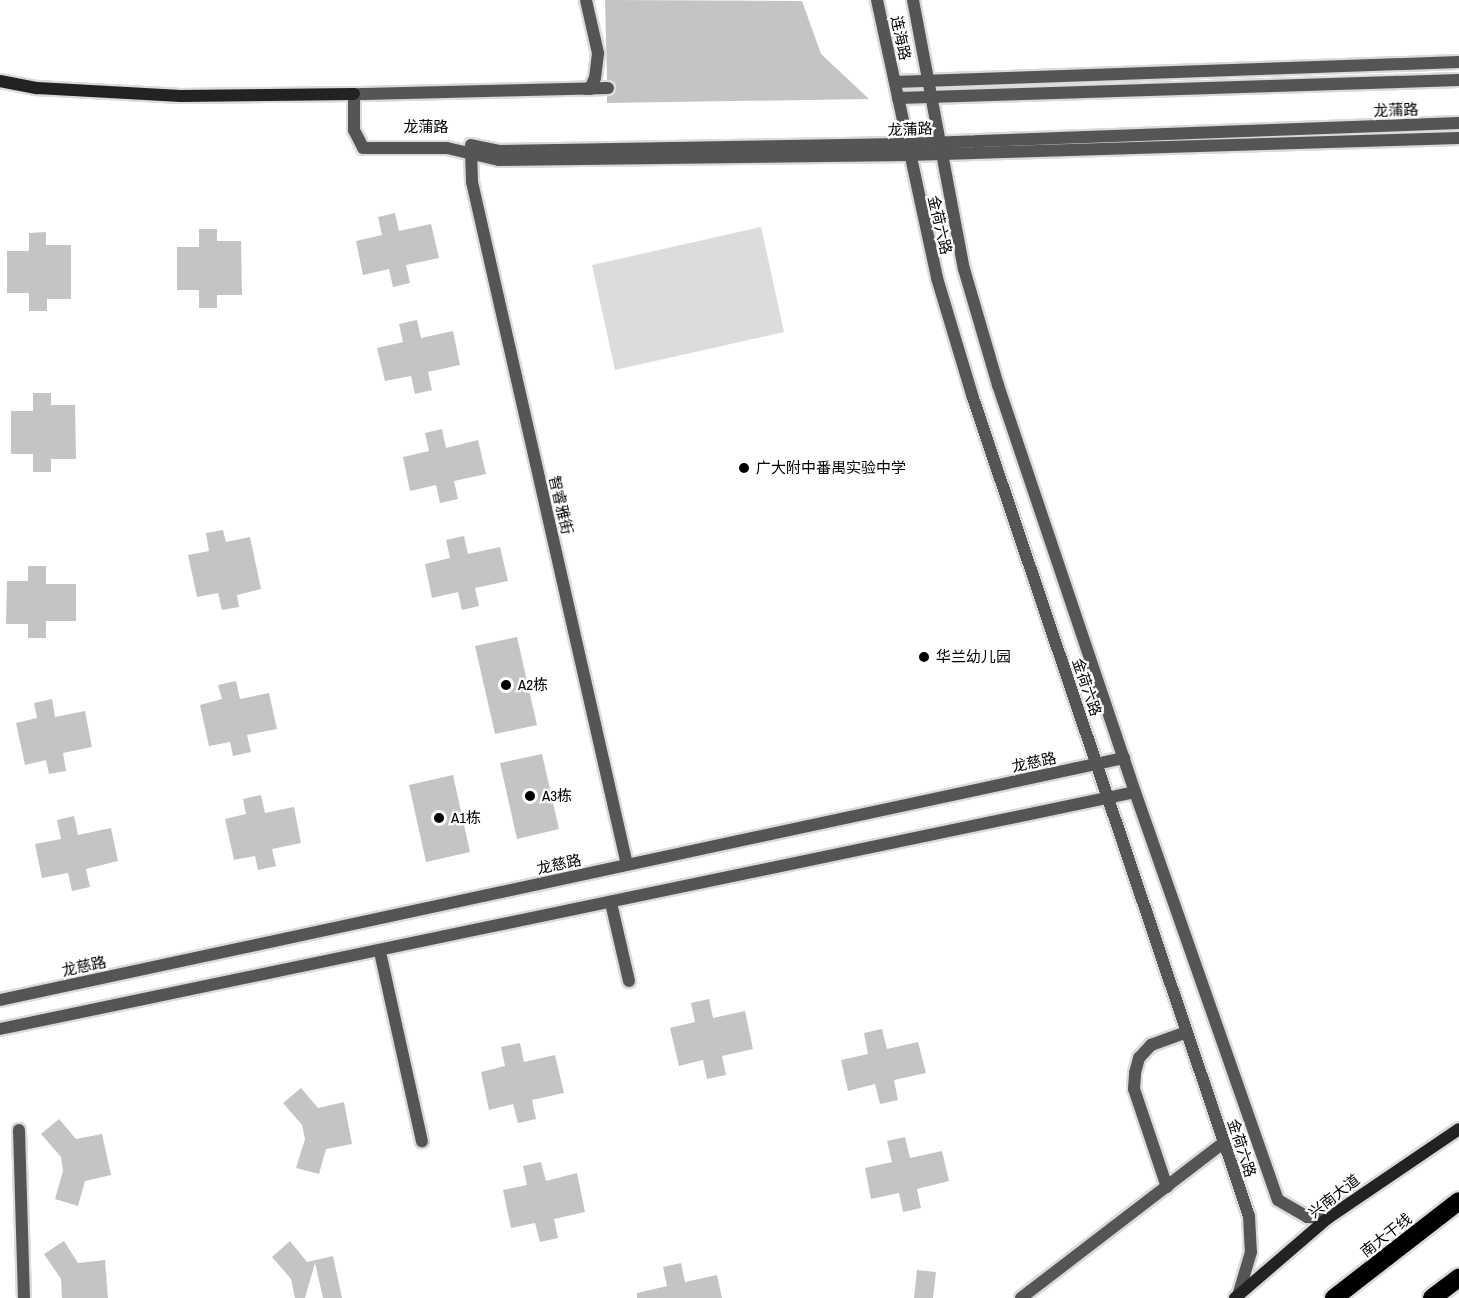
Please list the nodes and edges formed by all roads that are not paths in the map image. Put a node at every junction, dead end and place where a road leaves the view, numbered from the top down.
1 (586, 0) edge
2 (877, 0) edge
3 (913, 0) edge
4 (1459, 62) edge
5 (928, 80) junction
6 (1459, 80) edge
7 (0, 81) edge
8 (894, 82) junction
9 (608, 88) dead end
10 (590, 89) junction
11 (363, 94) junction
12 (932, 97) junction
13 (898, 98) junction
14 (1459, 123) edge
15 (1459, 138) edge
16 (368, 144) junction
17 (942, 148) junction
18 (908, 150) junction
19 (471, 152) junction
20 (1124, 758) junction
21 (1097, 764) junction
22 (1135, 792) junction
23 (1109, 798) junction
24 (627, 865) junction
25 (611, 903) junction
26 (380, 952) junction
27 (629, 981) dead end
28 (0, 1000) edge
29 (5, 1030) edge
30 (1187, 1032) junction
31 (1459, 1129) edge
32 (19, 1130) dead end
33 (422, 1141) dead end
34 (1224, 1142) junction
35 (1167, 1186) junction
36 (1459, 1201) edge
37 (1328, 1218) junction
38 (1459, 1278) edge
39 (1236, 1297) edge
40 (24, 1298) edge
41 (1021, 1298) edge
42 (1334, 1298) edge
43 (1432, 1298) edge

1 - 10 street
2 - 8 street, 连海路
3 - 5 street, 连海路
4 - 5 street
5 - 8 street
5 - 12 street, 金荷六路
6 - 12 street, 龙蒲路
7 - 11 street
8 - 13 street, 金荷六路
9 - 10 street
10 - 11 street
11 - 16 street
12 - 13 street, 龙蒲路
12 - 17 street, 金荷六路
13 - 18 street, 金荷六路
14 - 17 street, 龙蒲路
15 - 17 street, 龙蒲路
16 - 18 street, 龙蒲路
16 - 19 street, 龙蒲路
17 - 18 street, 龙蒲路
17 - 20 street, 金荷六路
18 - 19 street, 龙蒲路
18 - 21 street, 金荷六路
19 - 24 street, 智睿雅街
20 - 21 street, 龙慈路
20 - 22 street, 金荷六路
21 - 23 street, 金荷六路
21 - 24 street, 龙慈路
22 - 23 street
22 - 37 street, 金荷六路
23 - 25 street
23 - 30 street, 金荷六路
24 - 28 street, 龙慈路
25 - 26 street
25 - 27 street
26 - 29 street
26 - 33 street
30 - 34 street, 金荷六路
30 - 35 street
31 - 37 street, 兴南大道
32 - 40 street
34 - 35 street
34 - 39 street, 金荷六路
35 - 41 street
36 - 42 highway, 南大干线
37 - 39 street, 兴南大道
38 - 43 highway

